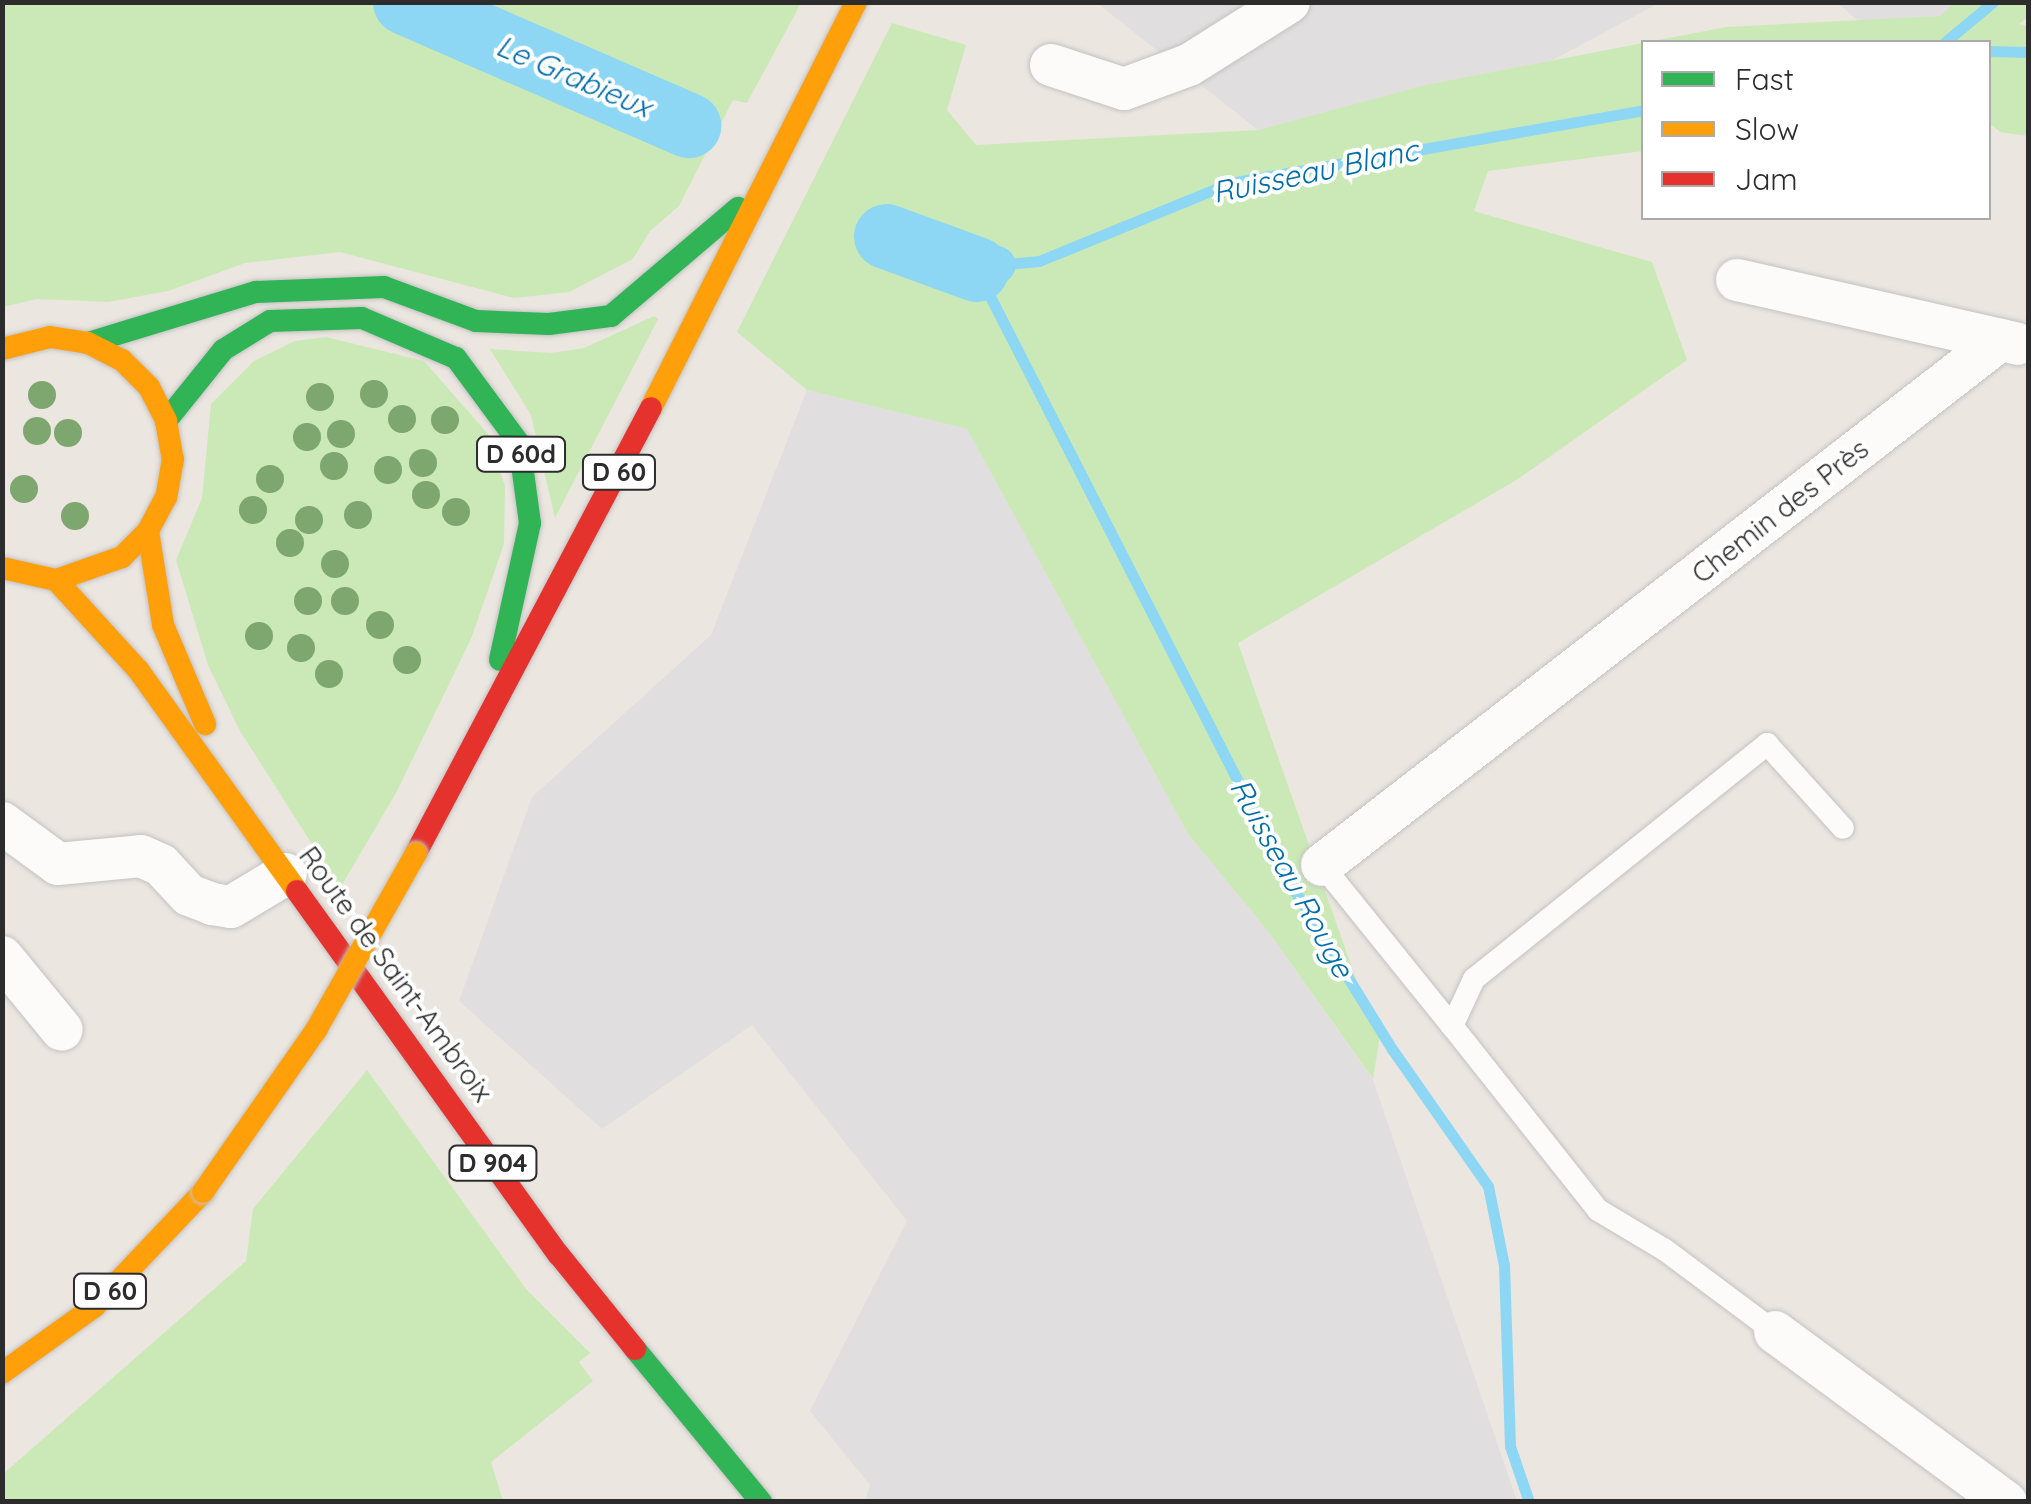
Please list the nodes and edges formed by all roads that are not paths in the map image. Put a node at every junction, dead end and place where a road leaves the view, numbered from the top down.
1 (856, 2) edge
2 (1289, 2) edge
3 (1051, 65) dead end
4 (762, 185) junction
5 (1736, 280) dead end
6 (88, 343) junction
7 (2014, 343) edge
8 (2, 349) edge
9 (166, 420) junction
10 (148, 531) junction
11 (2, 568) edge
12 (56, 580) junction
13 (471, 756) junction
14 (243, 811) junction
15 (2, 823) edge
16 (1843, 828) dead end
17 (1322, 865) joint
18 (286, 874) junction
19 (2, 958) edge
20 (1452, 1026) junction
21 (62, 1030) dead end
22 (1775, 1332) joint
23 (2, 1373) edge
24 (761, 1502) edge
25 (2006, 1502) edge

1 - 4 main road, D 60
2 - 3 street
4 - 6 main road
4 - 13 main road, D 60
5 - 7 street
6 - 8 main road
6 - 9 main road
7 - 17 street, Chemin des Près
9 - 10 main road
9 - 13 main road, D 60d
10 - 12 main road
10 - 14 main road, Route de Saint-Ambroix / D 904
11 - 12 main road
12 - 14 main road, Route de Saint-Ambroix / D 904
13 - 23 main road, D 60, bridge
14 - 18 main road, Route de Saint-Ambroix / D 904
15 - 18 street
16 - 20 lane
17 - 20 lane
18 - 24 main road, Route de Saint-Ambroix / D 904
19 - 21 street
20 - 22 lane
22 - 25 street

